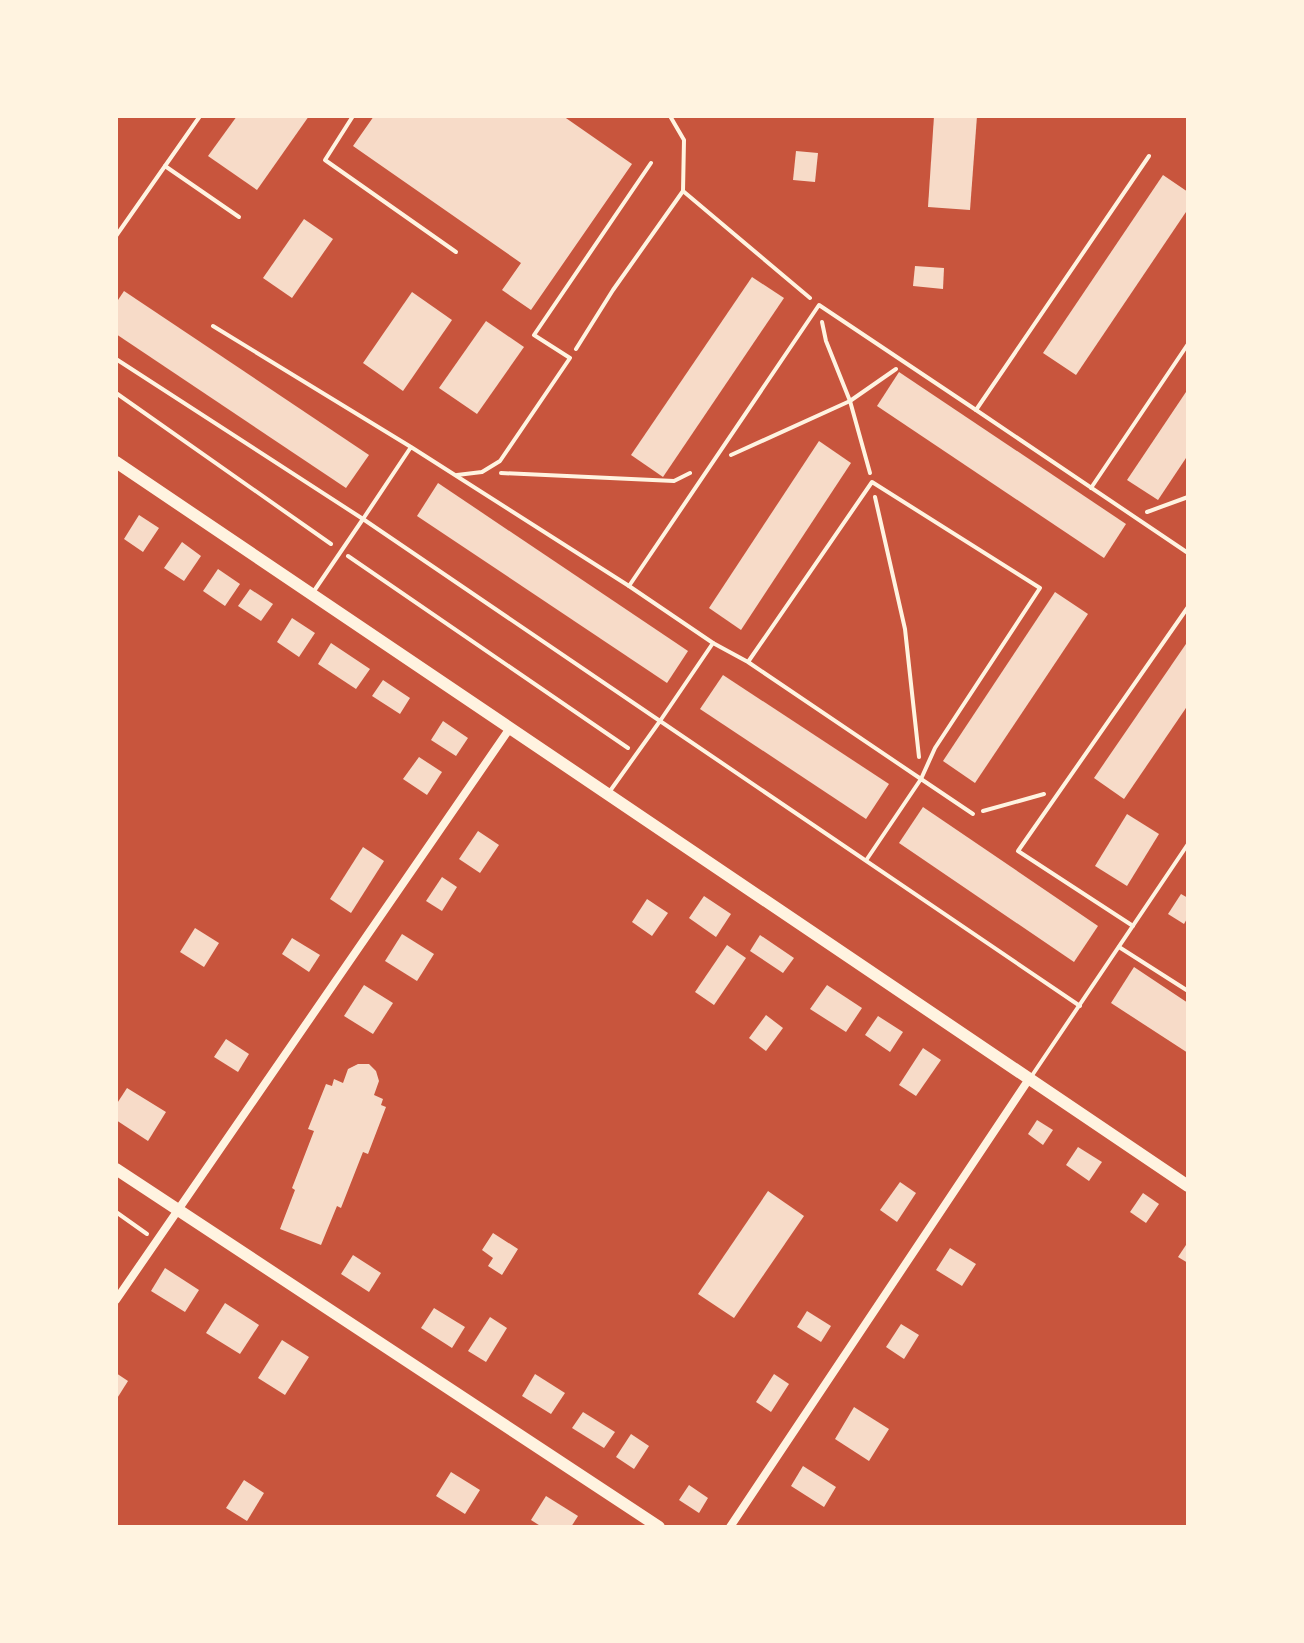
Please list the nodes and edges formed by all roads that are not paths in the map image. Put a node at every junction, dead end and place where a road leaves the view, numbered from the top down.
1 (200, 116) edge
2 (353, 116) edge
3 (1149, 156) dead end
4 (651, 163) dead end
5 (165, 166) junction
6 (239, 217) dead end
7 (116, 236) edge
8 (456, 252) dead end
9 (213, 326) dead end
10 (1188, 344) edge
11 (116, 359) edge
12 (976, 410) junction
13 (411, 447) junction
14 (116, 462) edge
15 (455, 476) junction
16 (1091, 488) junction
17 (363, 519) junction
18 (1188, 553) edge
19 (629, 586) junction
20 (312, 594) junction
21 (1188, 607) edge
22 (713, 643) junction
23 (748, 662) junction
24 (660, 721) junction
25 (510, 728) junction
26 (921, 779) junction
27 (608, 794) junction
28 (973, 814) road end
29 (1188, 844) edge
30 (867, 859) junction
31 (1133, 926) junction
32 (1119, 947) junction
33 (1188, 991) edge
34 (1080, 1006) junction
35 (1029, 1079) junction
36 (116, 1169) edge
37 (1188, 1186) edge
38 (178, 1212) junction
39 (116, 1300) edge
40 (659, 1527) edge
41 (730, 1527) edge

1 - 5 lane
2 - 8 lane
3 - 12 lane
4 - 15 lane
5 - 6 lane
5 - 7 lane
9 - 13 lane
10 - 16 lane
11 - 17 lane
12 - 16 lane
12 - 19 lane
13 - 15 lane
13 - 17 lane
14 - 20 main road
15 - 19 lane
16 - 18 lane
17 - 20 lane
17 - 24 lane
19 - 22 lane
20 - 25 main road
21 - 31 lane
22 - 23 lane
22 - 24 lane
23 - 26 lane
23 - 26 lane
24 - 27 lane
24 - 30 lane
25 - 27 main road
25 - 38 street
26 - 28 lane
26 - 30 lane
27 - 35 main road
29 - 31 lane
30 - 34 lane
31 - 32 lane
32 - 33 lane
32 - 34 lane
34 - 35 lane
35 - 37 main road
35 - 41 street
36 - 38 main road
38 - 39 street
38 - 40 main road

